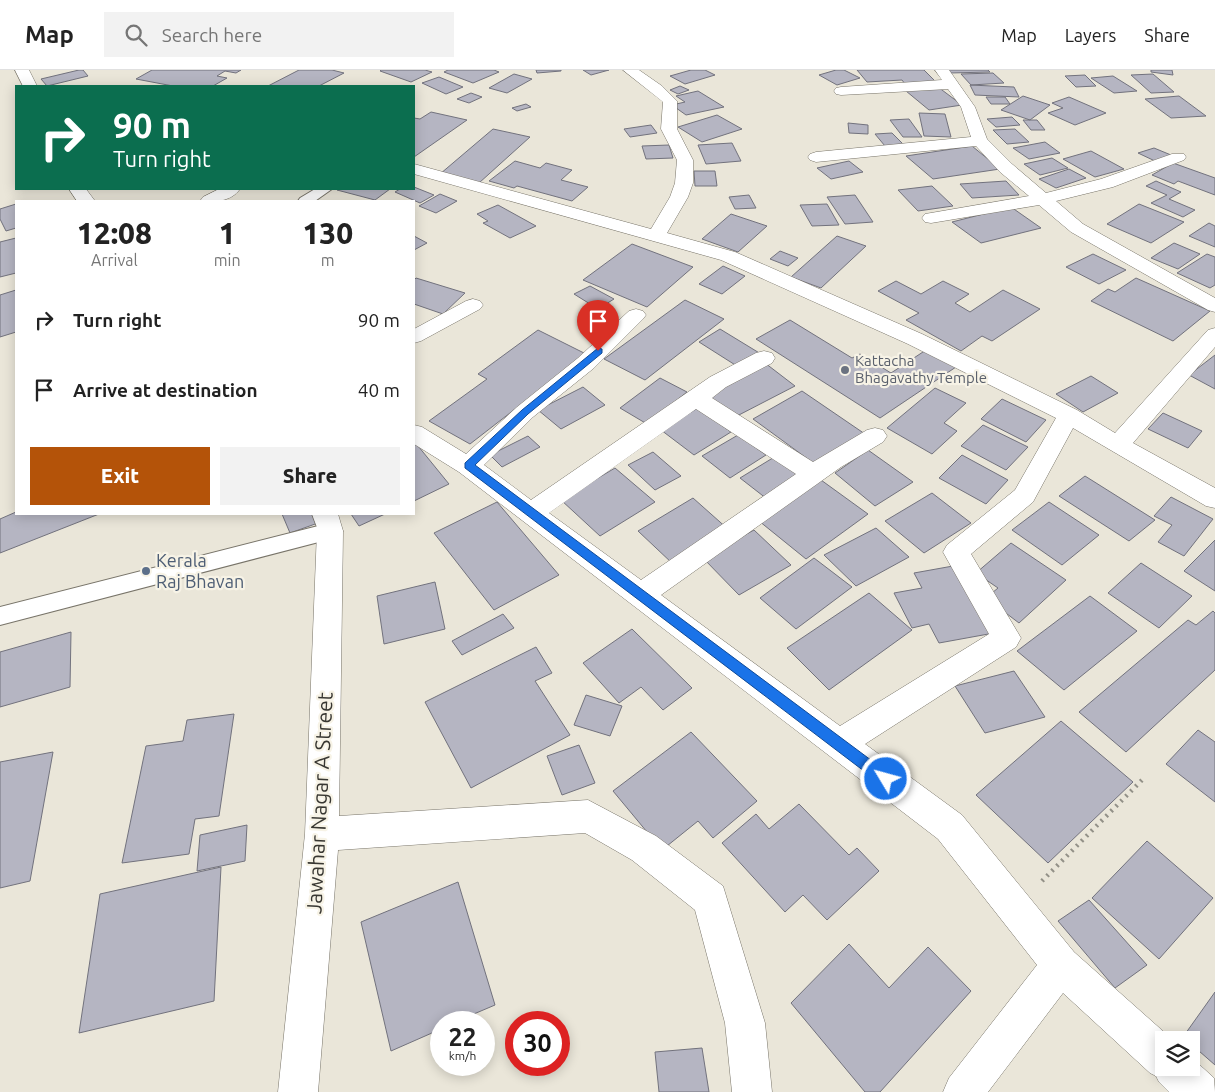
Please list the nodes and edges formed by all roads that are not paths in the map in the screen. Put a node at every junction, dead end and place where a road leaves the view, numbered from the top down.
1 (22, 70) edge
2 (630, 70) edge
3 (947, 77) edge
4 (30, 85) edge
5 (841, 91) dead end
6 (980, 141) junction
7 (816, 157) dead end
8 (1178, 157) dead end
9 (415, 169) edge
10 (229, 190) edge
11 (323, 190) edge
12 (1043, 199) junction
13 (211, 200) edge
14 (307, 200) edge
15 (932, 218) dead end
16 (656, 236) junction
17 (1213, 302) edge
18 (473, 305) dead end
19 (636, 315) dead end
20 (1215, 334) edge
21 (415, 336) edge
22 (764, 358) dead end
23 (696, 398) junction
24 (1069, 415) junction
25 (415, 433) edge
26 (875, 436) dead end
27 (1118, 445) junction
28 (468, 466) junction
29 (814, 474) junction
30 (1215, 499) edge
31 (531, 513) junction
32 (328, 522) edge
33 (641, 595) junction
34 (0, 616) edge
35 (839, 744) junction
36 (322, 834) junction
37 (1061, 965) junction
38 (1155, 1051) edge
39 (1182, 1076) edge
40 (298, 1092) edge
41 (752, 1092) edge
42 (963, 1092) edge
43 (1200, 1092) edge

1 - 4 street
2 - 16 street
3 - 5 street
3 - 6 street
6 - 7 street
6 - 12 street
8 - 12 street
9 - 16 street
10 - 13 street
11 - 14 lane
12 - 15 street
12 - 17 street
16 - 24 street
18 - 21 street
19 - 28 street
20 - 27 street
22 - 23 street
23 - 29 street
23 - 31 street
24 - 27 street
24 - 35 street
25 - 28 street
26 - 29 street
27 - 30 street
28 - 31 street
29 - 33 street
31 - 33 street
32 - 34 lane
32 - 36 street, Jawahar Nagar A Street
33 - 35 street
35 - 37 street
36 - 40 street, Jawahar Nagar A Street
36 - 41 street
37 - 38 street
37 - 42 street
39 - 43 street

